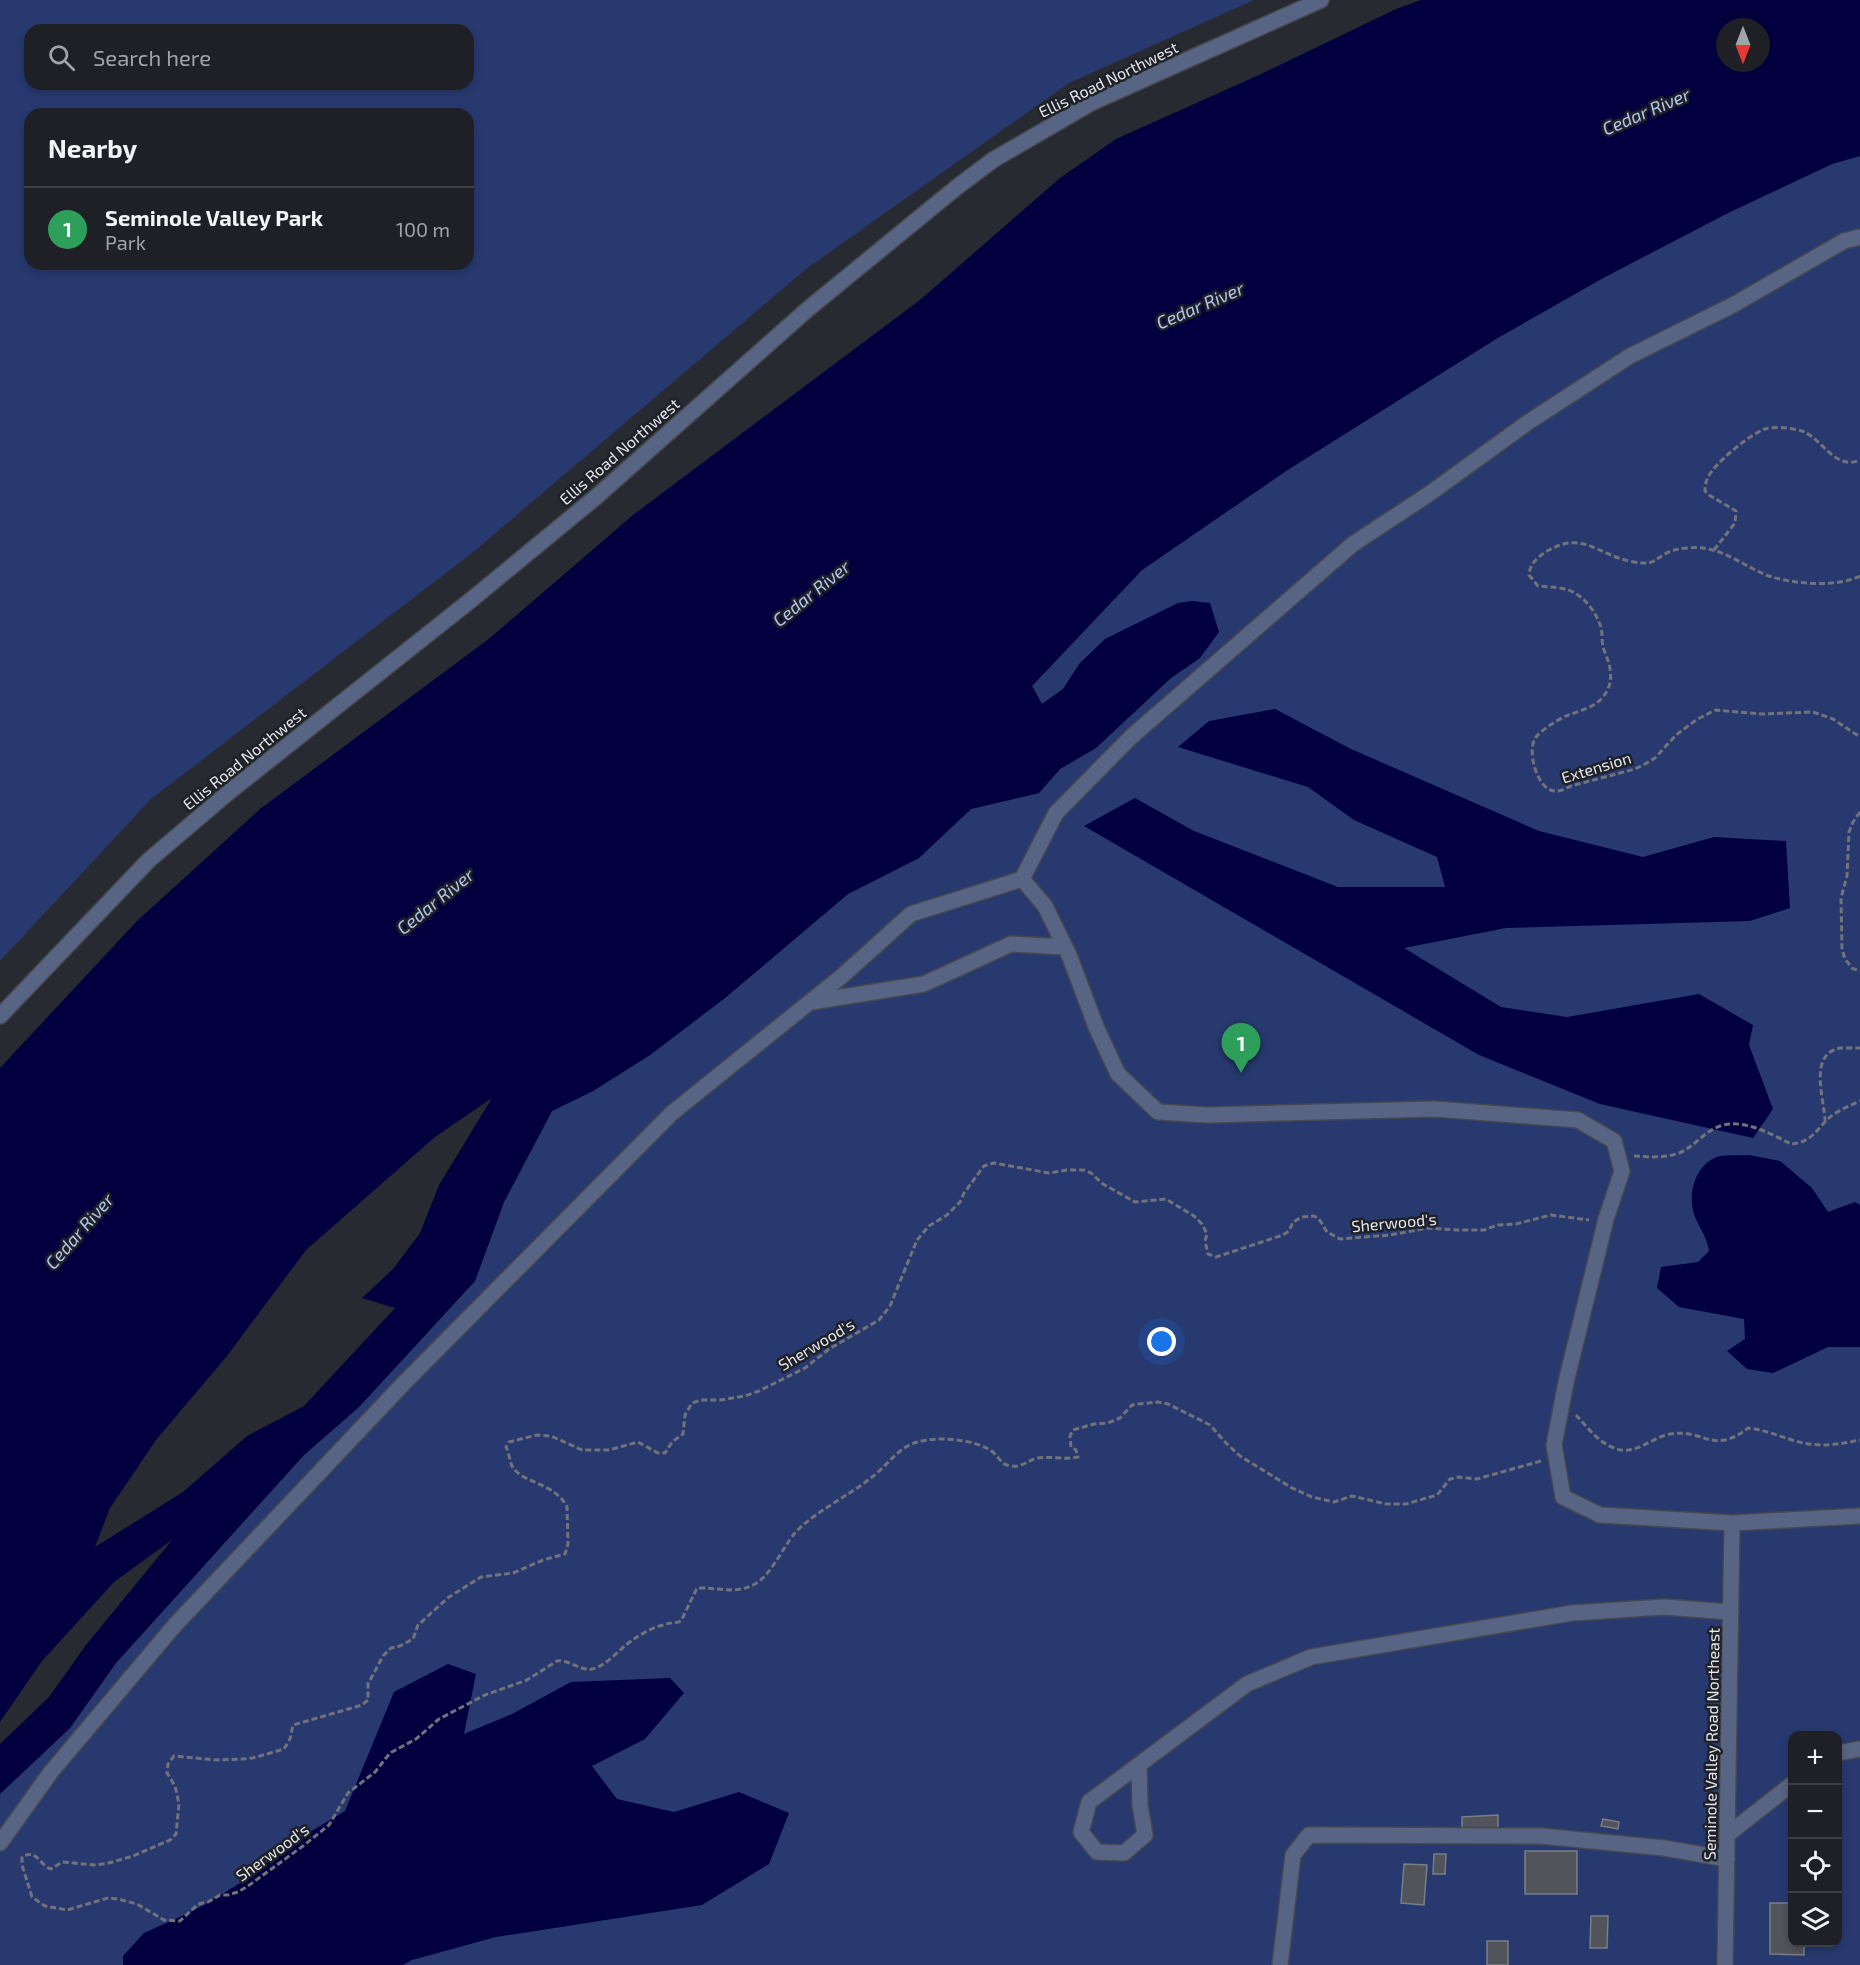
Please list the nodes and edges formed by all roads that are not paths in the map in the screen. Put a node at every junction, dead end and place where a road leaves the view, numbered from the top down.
1 (1322, 0) edge
2 (1860, 237) edge
3 (1022, 879) junction
4 (1065, 947) junction
5 (809, 1003) junction
6 (0, 1016) edge
7 (1860, 1516) edge
8 (1732, 1523) junction
9 (1731, 1612) junction
10 (1860, 1749) edge
11 (1842, 1752) edge
12 (1139, 1766) junction
13 (1791, 1785) edge
14 (1727, 1835) junction
15 (0, 1843) edge
16 (1727, 1859) junction
17 (1280, 1965) edge
18 (1725, 1965) edge

1 - 6 street, Ellis Road Northwest
2 - 3 street
3 - 4 street
3 - 5 street
4 - 5 street
4 - 8 street
5 - 15 street
7 - 8 street
8 - 9 street, Seminole Valley Road Northeast
9 - 12 street
9 - 14 street, Seminole Valley Road Northeast
10 - 11 street
12 - 12 street
13 - 14 street
14 - 16 street, Seminole Valley Road Northeast
16 - 17 street
16 - 18 street, Seminole Valley Road Northeast

